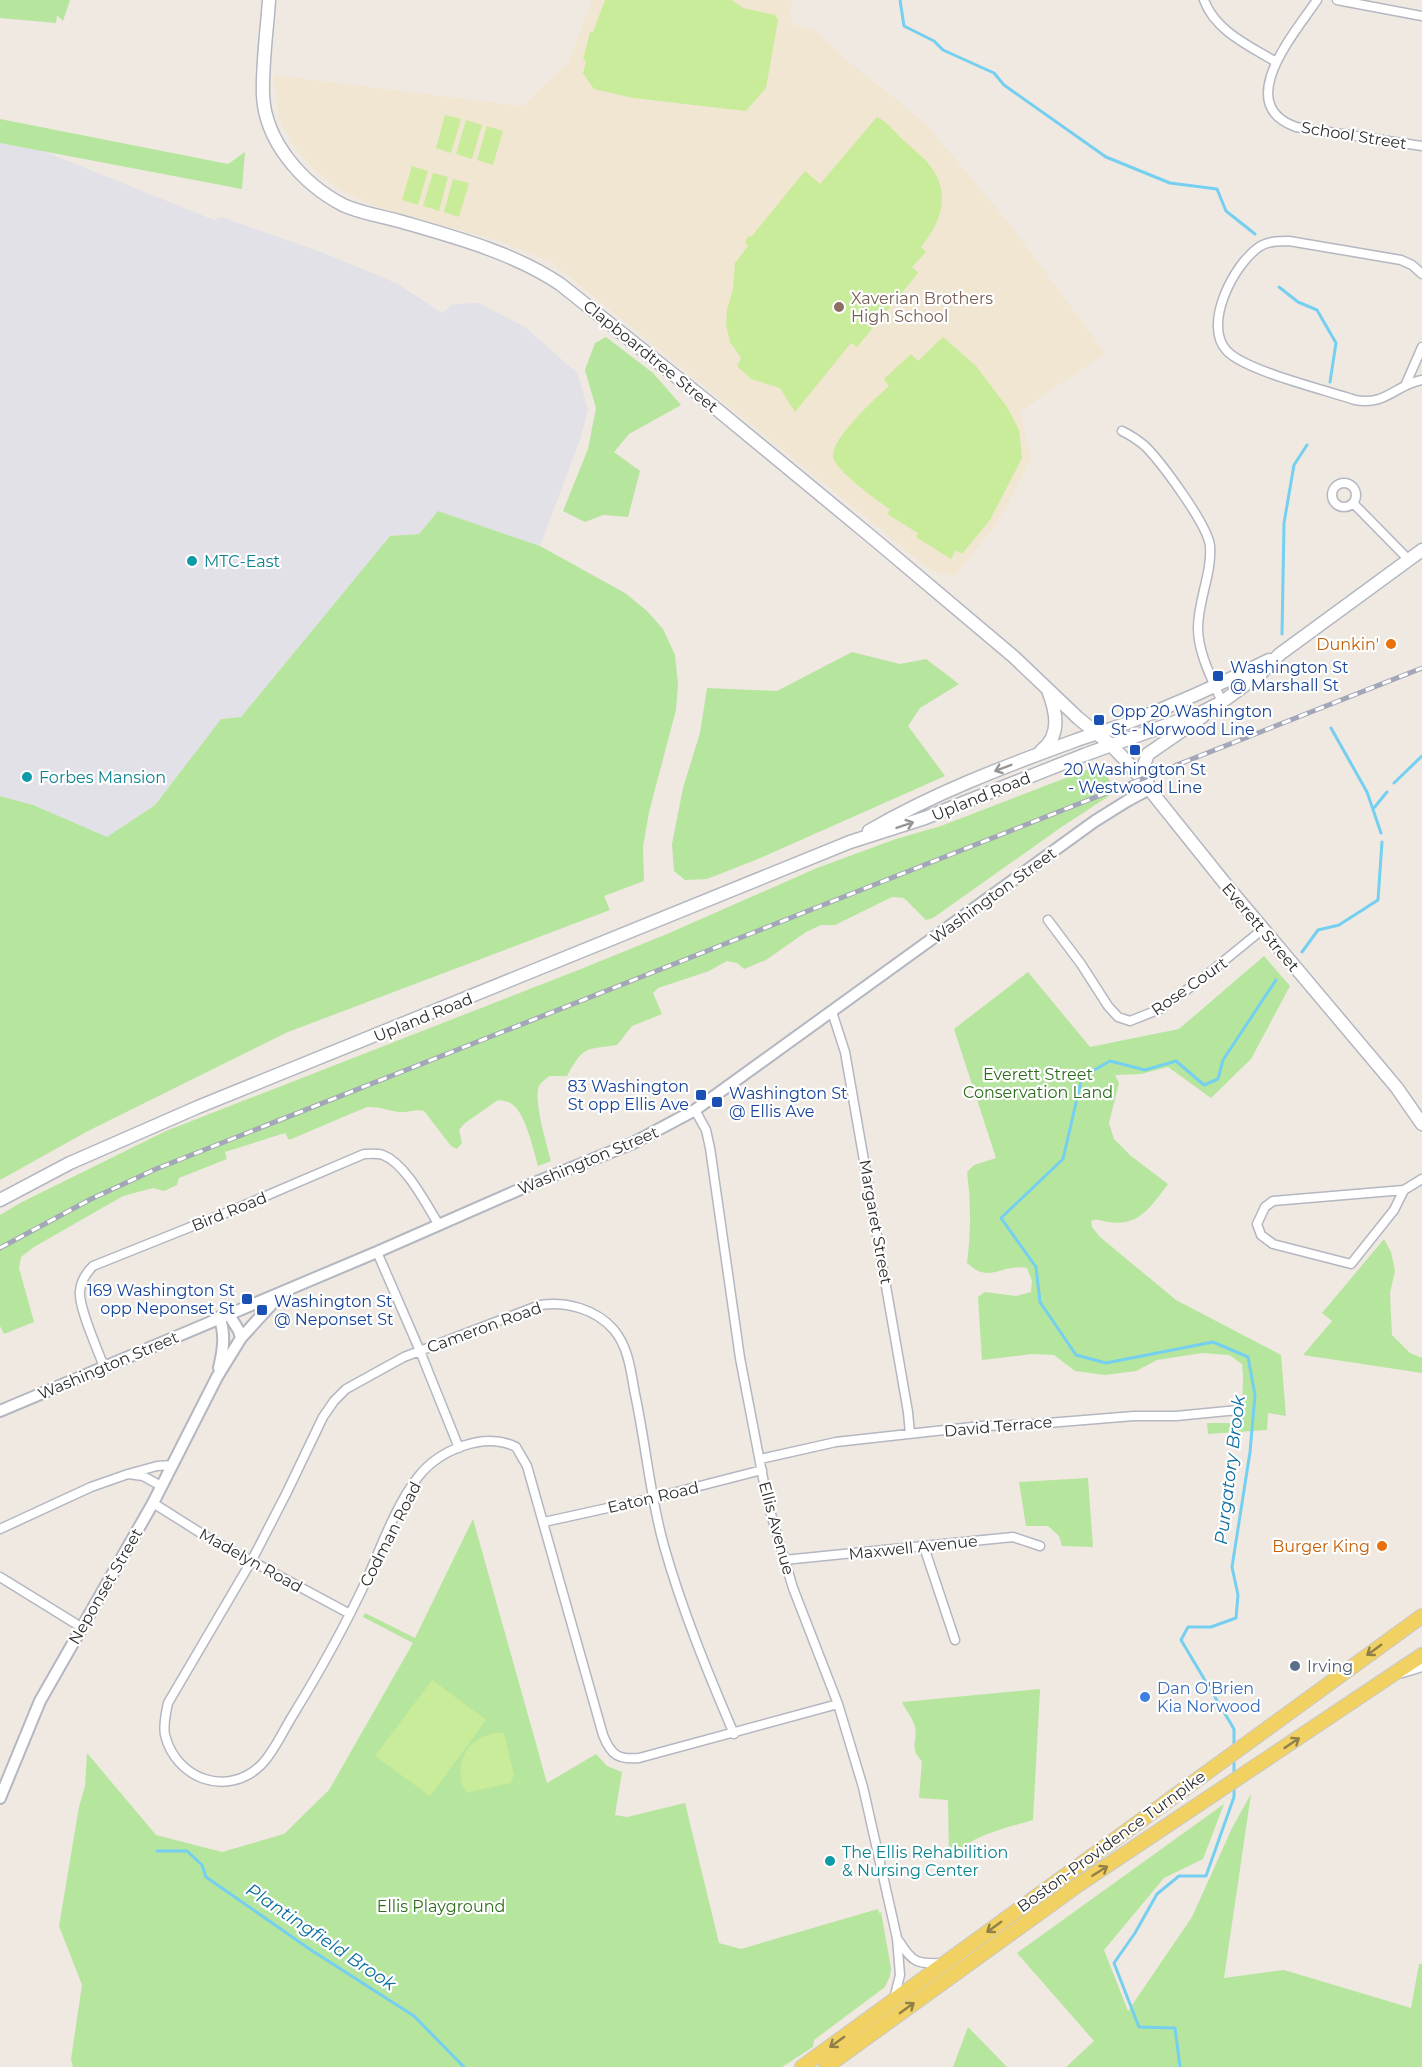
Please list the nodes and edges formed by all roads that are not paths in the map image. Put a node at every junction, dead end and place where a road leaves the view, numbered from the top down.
1 (269, 0) edge
2 (1204, 0) edge
3 (1317, 0) edge
4 (1337, 0) edge
5 (1422, 16) edge
6 (1276, 62) junction
7 (1422, 146) edge
8 (1422, 274) edge
9 (1422, 348) edge
10 (1422, 380) edge
11 (1405, 386) junction
12 (1122, 430) dead end
13 (1353, 503) dead end
14 (1422, 550) edge
15 (1409, 560) junction
16 (1280, 654) junction
17 (1215, 686) junction
18 (1048, 689) junction
19 (1222, 702) junction
20 (1097, 733) junction
21 (1111, 745) junction
22 (1036, 755) junction
23 (1149, 789) junction
24 (850, 842) junction
25 (1048, 920) dead end
26 (1263, 929) junction
27 (832, 1011) junction
28 (695, 1110) junction
29 (1422, 1124) edge
30 (1422, 1179) edge
31 (1404, 1190) junction
32 (0, 1200) edge
33 (439, 1225) junction
34 (377, 1252) junction
35 (285, 1290) junction
36 (223, 1315) junction
37 (241, 1338) junction
38 (420, 1351) junction
39 (104, 1367) junction
40 (217, 1377) junction
41 (1238, 1410) dead end
42 (0, 1411) edge
43 (910, 1434) junction
44 (459, 1448) junction
45 (760, 1459) junction
46 (173, 1465) junction
47 (762, 1470) junction
48 (128, 1474) junction
49 (162, 1486) junction
50 (653, 1497) junction
51 (153, 1503) junction
52 (544, 1522) junction
53 (0, 1529) edge
54 (1040, 1546) dead end
55 (924, 1547) junction
56 (252, 1560) junction
57 (784, 1560) junction
58 (0, 1577) edge
59 (350, 1614) junction
60 (1422, 1616) edge
61 (81, 1627) junction
62 (955, 1640) dead end
63 (1422, 1655) edge
64 (1422, 1665) edge
65 (1395, 1673) junction
66 (838, 1704) junction
67 (734, 1734) junction
68 (0, 1798) edge
69 (897, 1938) junction
70 (945, 1963) junction
71 (894, 1999) junction
72 (802, 2067) edge
73 (826, 2067) edge

1 - 18 main road, Clapboardtree Street
2 - 6 street
3 - 6 street, School Street
4 - 5 street
6 - 7 street, School Street
8 - 11 street
9 - 11 street
10 - 11 street
12 - 17 street
13 - 15 street
14 - 15 main road
15 - 16 main road
16 - 17 main road
16 - 19 main road
17 - 19 street
17 - 20 main road
18 - 20 main road, Clapboardtree Street
18 - 22 main road
19 - 21 main road
19 - 23 main road
20 - 21 main road, Everett Street
20 - 22 main road, Upland Road
21 - 23 main road, Everett Street
24 -> 21 main road, Upland Road
22 -> 24 main road, Upland Road
23 - 26 main road, Everett Street
23 - 27 street, Washington Street
24 - 32 main road, Upland Road
25 - 26 street, Rose Court
26 - 29 main road, Everett Street
27 - 28 street, Washington Street
27 - 43 street, Margaret Street
28 - 33 street, Washington Street
28 - 45 street, Ellis Avenue
30 - 31 street
31 - 31 street
33 - 34 street, Washington Street
33 - 39 street, Bird Road
34 - 35 street, Washington Street
34 - 38 street
35 - 36 street, Washington Street
35 - 37 street, Neponset Street
36 - 37 street
36 - 39 street, Washington Street
36 - 40 street, Neponset Street
37 - 40 street, Neponset Street
38 - 44 street
38 - 50 street, Cameron Road
38 - 56 street, Cameron Road
39 - 42 street, Washington Street
40 - 46 street, Neponset Street
41 - 43 street, David Terrace
43 - 45 street, David Terrace
44 - 52 street, Codman Road
44 - 59 street, Codman Road
45 - 47 street, Ellis Avenue
46 - 48 street
46 - 49 street, Neponset Street
47 - 50 street, Eaton Road
47 - 57 street, Ellis Avenue
48 - 49 street
48 - 53 street
49 - 51 street, Neponset Street
50 - 52 street, Eaton Road
50 - 67 street, Cameron Road
51 - 56 street, Madelyn Road
51 - 61 street, Neponset Street
52 - 67 street, Codman Road
54 - 55 street, Maxwell Avenue
55 - 57 street, Maxwell Avenue
55 - 62 street
56 - 59 street, Madelyn Road
56 - 59 street, Codman Road
57 - 66 street, Ellis Avenue
58 - 61 street
60 -> 70 main road, Boston-Providence Turnpike
61 - 68 street, Neponset Street
63 - 65 main road, Boston-Providence Turnpike
64 - 65 main road
73 -> 65 main road, Boston-Providence Turnpike
66 - 67 street, Codman Road
66 - 69 street, Ellis Avenue
69 - 70 street, Ellis Avenue
69 - 71 street, Ellis Avenue
70 - 71 main road, Boston-Providence Turnpike
71 -> 72 main road, Boston-Providence Turnpike

